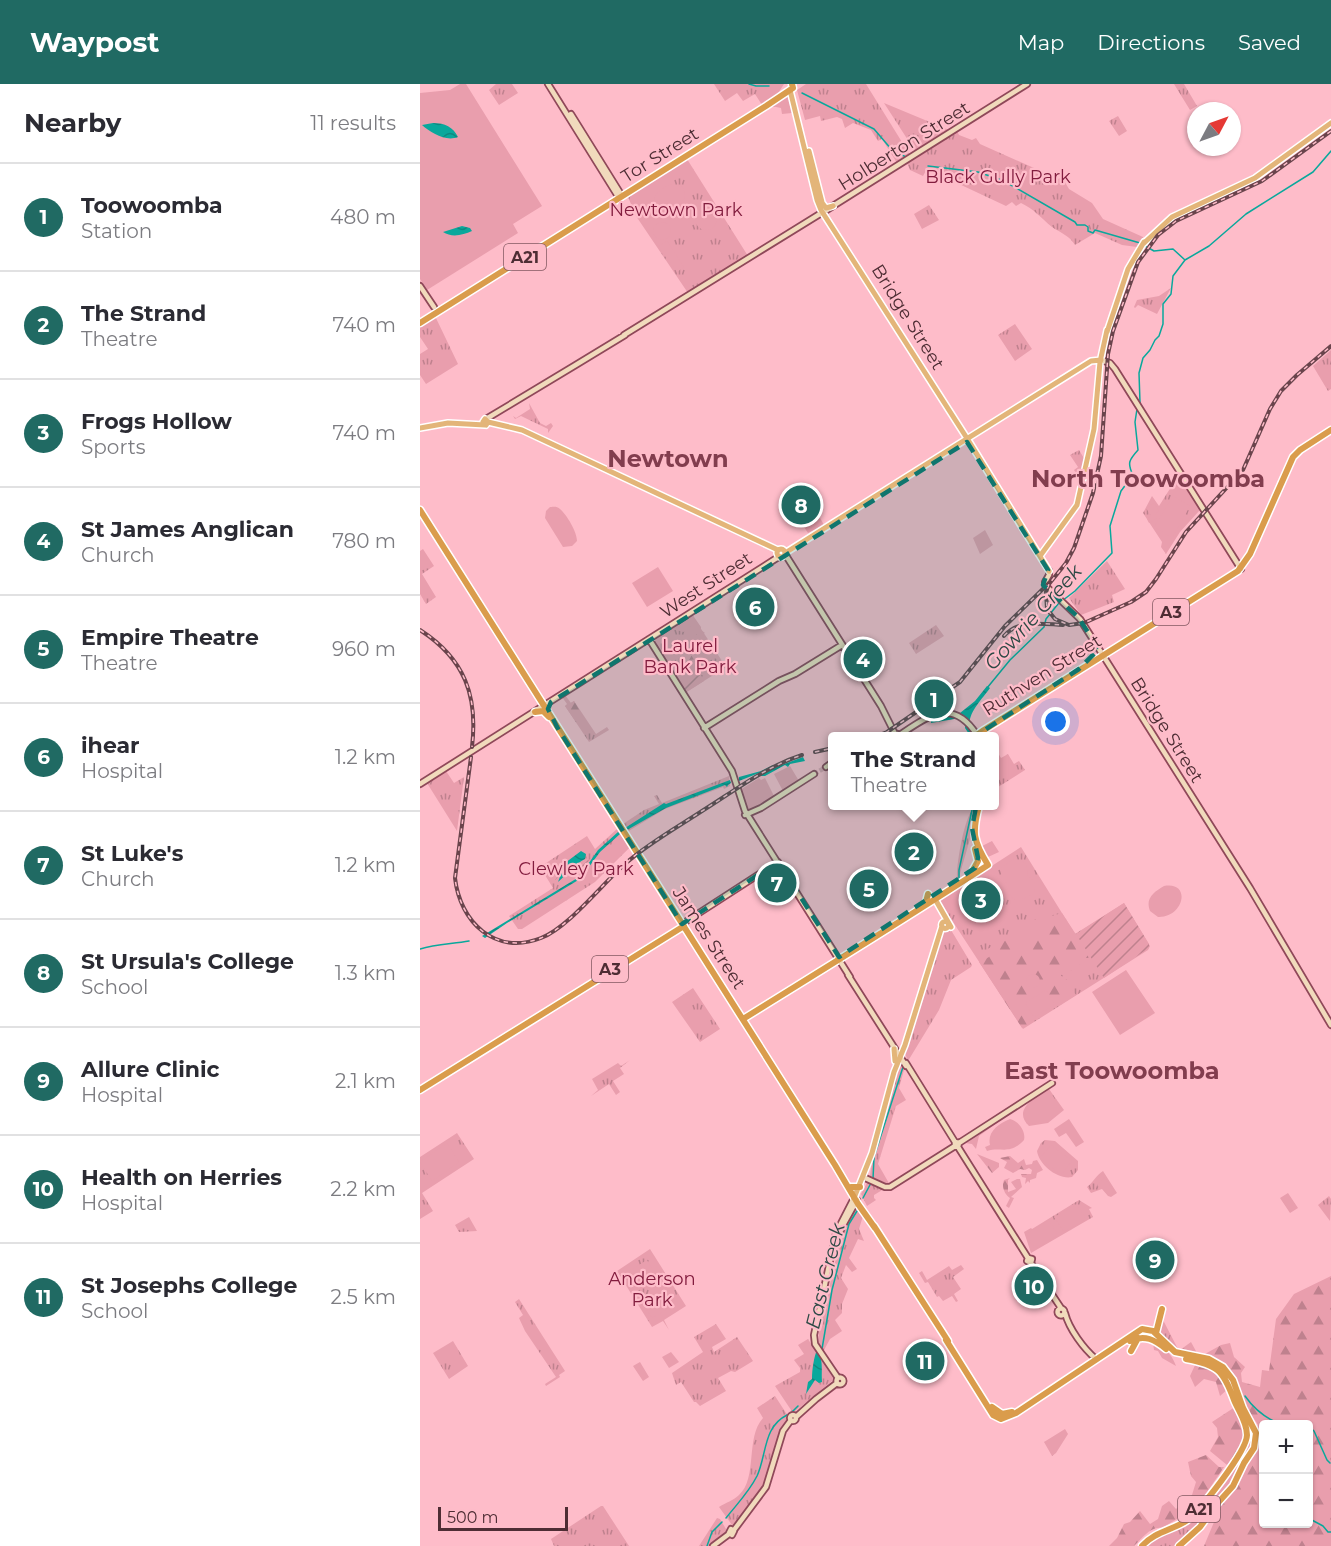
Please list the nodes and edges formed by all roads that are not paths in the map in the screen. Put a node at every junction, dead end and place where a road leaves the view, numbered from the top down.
1 (550, 84) edge
2 (1027, 84) edge
3 (790, 89) edge
4 (1331, 123) edge
5 (620, 197) junction
6 (820, 204) junction
7 (833, 206) junction
8 (824, 212) junction
9 (816, 216) junction
10 (420, 286) edge
11 (434, 308) joint
12 (432, 315) junction
13 (420, 323) edge
14 (1099, 359) junction
15 (487, 422) junction
16 (474, 424) junction
17 (958, 424) junction
18 (420, 427) edge
19 (503, 428) junction
20 (1331, 432) edge
21 (527, 433) junction
22 (961, 434) junction
23 (968, 439) junction
24 (954, 446) junction
25 (948, 451) junction
26 (589, 462) junction
27 (619, 476) junction
28 (420, 510) edge
29 (420, 515) edge
30 (781, 553) junction
31 (1037, 558) junction
32 (1240, 567) junction
33 (1049, 571) joint
34 (648, 640) junction
35 (842, 646) junction
36 (1102, 654) junction
37 (792, 677) junction
38 (1032, 693) dead end
39 (1028, 702) junction
40 (742, 705) junction
41 (543, 706) junction
42 (704, 728) junction
43 (895, 732) edge
44 (904, 732) edge
45 (978, 732) edge
46 (985, 732) edge
47 (985, 732) edge
48 (814, 774) tunnel mouth
49 (420, 784) edge
50 (977, 810) edge
51 (746, 815) junction
52 (978, 853) junction
53 (993, 859) dead end
54 (778, 864) junction
55 (986, 864) junction
56 (973, 870) junction
57 (959, 882) junction
58 (928, 894) dead end
59 (934, 900) junction
60 (683, 925) junction
61 (839, 959) junction
62 (746, 1018) junction
63 (1331, 1025) edge
64 (899, 1054) junction
65 (894, 1070) junction
66 (1052, 1083) dead end
67 (420, 1090) edge
68 (957, 1144) junction
69 (865, 1177) junction
70 (860, 1187) joint
71 (854, 1196) junction
72 (1162, 1309) dead end
73 (1140, 1332) junction
74 (1156, 1333) junction
75 (1116, 1350) junction
76 (820, 1351) junction
77 (1131, 1351) dead end
78 (1093, 1360) junction
79 (1078, 1372) junction
80 (713, 1546) edge
81 (1142, 1546) edge
82 (1179, 1546) edge

1 - 5 main road
2 - 7 main road, Holberton Street
3 - 5 highway, Tor Street / A21
3 - 6 main road, Bridge Street
4 - 14 main road
5 - 12 highway, Tor Street / A21
6 - 7 main road
6 - 8 main road, Bridge Street
6 - 9 main road
7 - 8 main road, Holberton Street
8 - 9 main road, Holberton Street
8 - 17 main road, Bridge Street
9 - 15 main road, Holberton Street
10 - 11 main road
11 - 12 highway
12 - 13 highway, Tor Street / A21
14 - 23 main road, West Street
14 - 31 main road
14 - 32 main road
15 - 16 main road
15 - 18 main road
15 - 19 main road
15 - 21 main road
16 - 18 main road
16 - 19 main road
17 - 22 main road, Bridge Street
17 - 23 main road
19 - 21 main road
20 - 32 highway, Ruthven Street / A3
21 - 26 main road
22 - 23 main road, Bridge Street
22 - 24 main road
23 - 24 main road, West Street
23 - 25 main road, West Street
23 - 31 main road, Bridge Street
24 - 25 main road, West Street
25 - 30 main road, West Street
26 - 27 main road
26 - 27 main road
27 - 30 main road
28 - 41 highway, James Street
29 - 41 highway, James Street
30 - 34 main road, West Street
30 - 35 main road
31 - 33 main road, Bridge Street
32 - 36 highway, Ruthven Street / A3
33 - 36 main road, Bridge Street
34 - 41 main road, West Street
34 - 42 main road
35 - 37 main road
35 - 43 main road
36 - 39 highway, Ruthven Street
36 - 46 highway, Ruthven Street / A3
36 - 63 main road, Bridge Street
37 - 40 main road
37 - 40 main road
38 - 39 highway
39 - 47 highway, Ruthven Street
40 - 42 main road
41 - 49 main road, West Street
41 - 60 highway, James Street
42 - 51 main road
44 - 45 main road
48 - 51 main road
50 - 52 highway
51 - 54 main road
52 - 53 highway
52 - 55 highway
52 - 56 highway
54 - 60 main road
54 - 61 main road
55 - 56 highway
55 - 57 highway
56 - 57 highway
57 - 59 highway
57 - 59 highway
58 - 59 highway
59 - 61 highway
59 - 64 main road
60 - 62 highway, James Street
60 - 67 highway, A3
61 - 62 highway
61 - 64 main road
62 - 71 highway
64 - 65 main road
64 - 65 main road
64 - 68 main road
65 - 69 main road
66 - 68 main road
68 - 69 main road
68 - 78 main road
69 - 70 main road
69 - 71 main road
70 - 71 highway
71 - 76 main road
71 - 76 main road
71 - 79 highway
72 - 74 highway
73 - 74 highway, A21
73 - 75 highway
73 - 77 highway
73 - 78 highway
73 - 81 highway, A21
74 - 82 highway, A21
75 - 78 highway
75 - 79 highway
76 - 80 main road
78 - 79 highway

